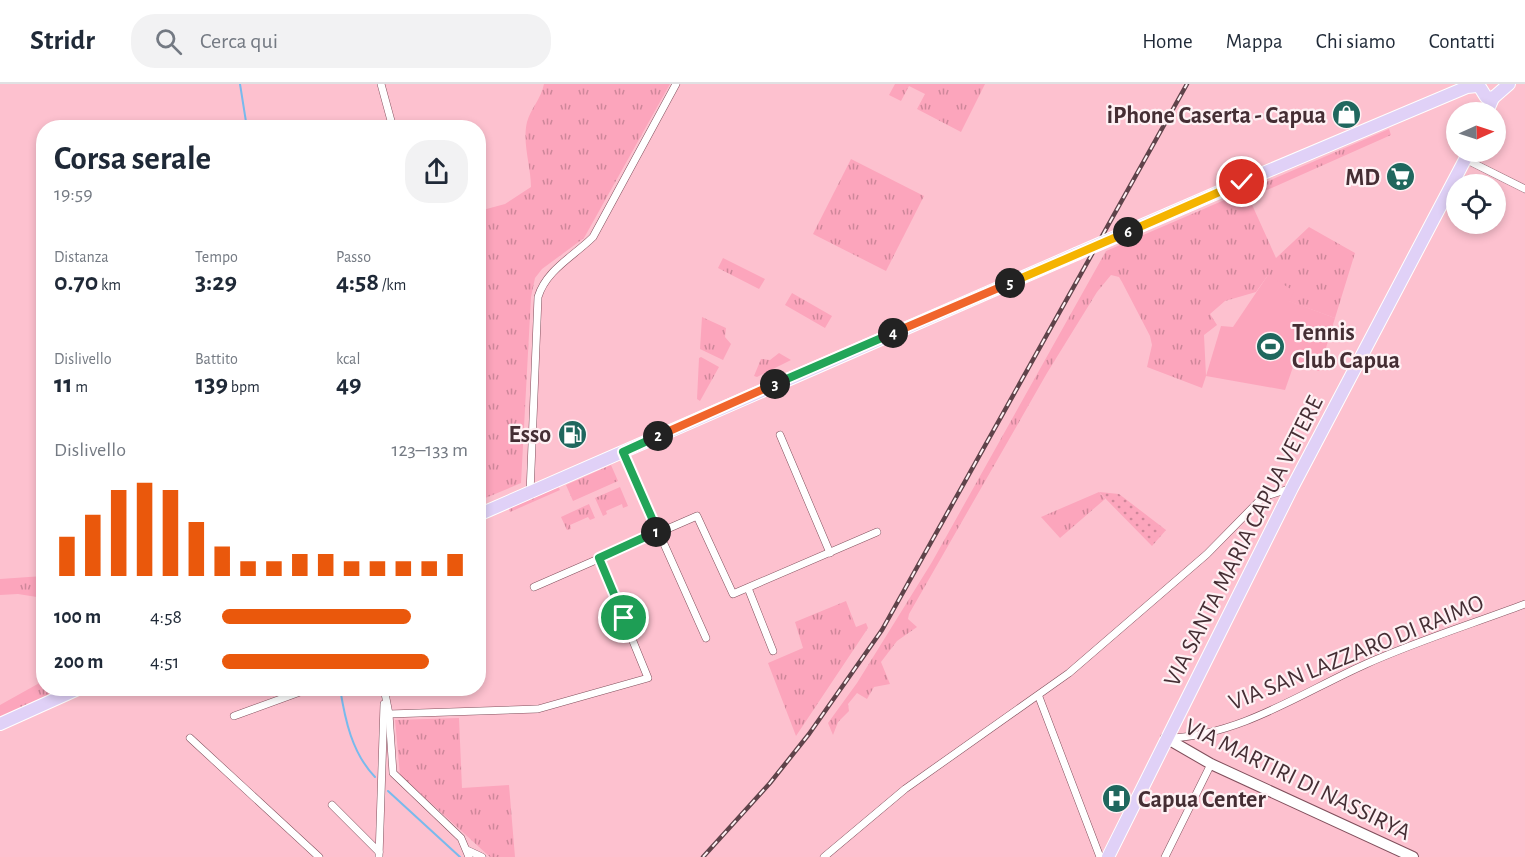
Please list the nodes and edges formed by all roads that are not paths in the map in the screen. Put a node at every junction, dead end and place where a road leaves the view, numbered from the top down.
1 (381, 84) edge
2 (676, 84) edge
3 (1509, 84) edge
4 (1477, 85) edge
5 (1493, 98) junction
6 (1491, 102) edge
7 (391, 120) edge
8 (1463, 162) edge
9 (1479, 162) edge
10 (1525, 189) edge
11 (780, 435) dead end
12 (623, 452) junction
13 (1292, 488) junction
14 (530, 493) junction
15 (486, 512) edge
16 (658, 532) junction
17 (877, 532) dead end
18 (830, 553) junction
19 (599, 558) junction
20 (534, 587) dead end
21 (748, 588) junction
22 (1525, 604) edge
23 (706, 638) dead end
24 (773, 651) dead end
25 (62, 696) edge
26 (289, 696) edge
27 (384, 696) edge
28 (386, 696) edge
29 (1039, 697) junction
30 (389, 714) junction
31 (234, 716) dead end
32 (0, 723) edge
33 (189, 738) dead end
34 (1166, 738) junction
35 (1211, 764) junction
36 (332, 804) dead end
37 (468, 853) edge
38 (379, 854) edge
39 (1405, 856) edge
40 (319, 857) edge
41 (482, 857) edge
42 (824, 857) edge
43 (1100, 857) edge
44 (1108, 857) edge
45 (1165, 857) edge

1 - 7 street
2 - 14 street
3 - 5 main road
4 - 5 main road
4 - 12 main road, bridge
5 - 6 main road
8 - 13 main road, VIA SANTA MARIA CAPUA VETERE
9 - 10 street
11 - 18 street
12 - 14 main road
12 - 16 street
13 - 29 street
13 - 34 main road, VIA SANTA MARIA CAPUA VETERE
14 - 15 main road
16 - 19 street
16 - 21 street
16 - 23 street
17 - 18 street
18 - 21 street
19 - 20 street
19 - 30 street
21 - 24 street
22 - 34 street, VIA SAN LAZZARO DI RAIMO
25 - 32 main road
26 - 31 street
27 - 38 street
28 - 30 street
29 - 42 street
29 - 43 street
30 - 37 street
33 - 40 street
34 - 35 street, VIA MARTIRI DI NASSIRYA
34 - 44 main road, VIA SANTA MARIA CAPUA VETERE
35 - 39 street, VIA MARTIRI DI NASSIRYA
35 - 45 street
36 - 38 street
37 - 41 street

